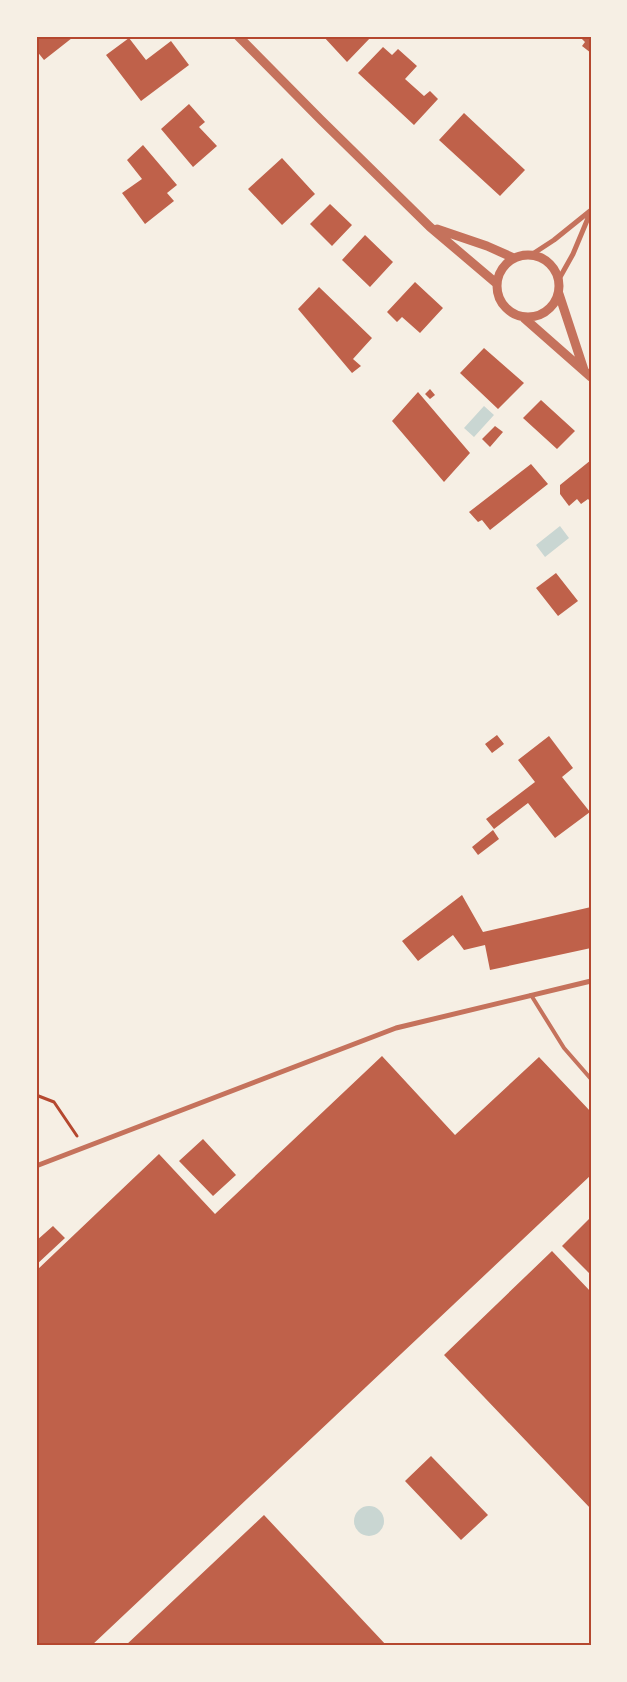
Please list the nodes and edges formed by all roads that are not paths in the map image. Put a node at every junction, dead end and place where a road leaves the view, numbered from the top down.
1 (238, 36) edge
2 (591, 211) edge
3 (430, 227) junction
4 (530, 255) junction
5 (514, 258) junction
6 (559, 278) junction
7 (496, 283) junction
8 (559, 294) junction
9 (524, 318) junction
10 (587, 374) edge
11 (591, 981) edge
12 (531, 995) junction
13 (591, 1079) edge
14 (36, 1166) edge

1 - 3 street
2 - 4 street
2 - 6 street
3 - 5 street
3 - 7 street
4 - 5 street
4 - 6 street
5 - 7 street
6 - 8 street
7 - 9 street
8 - 9 street
8 - 10 street
9 - 10 street
11 - 12 street
12 - 13 lane
12 - 14 street

